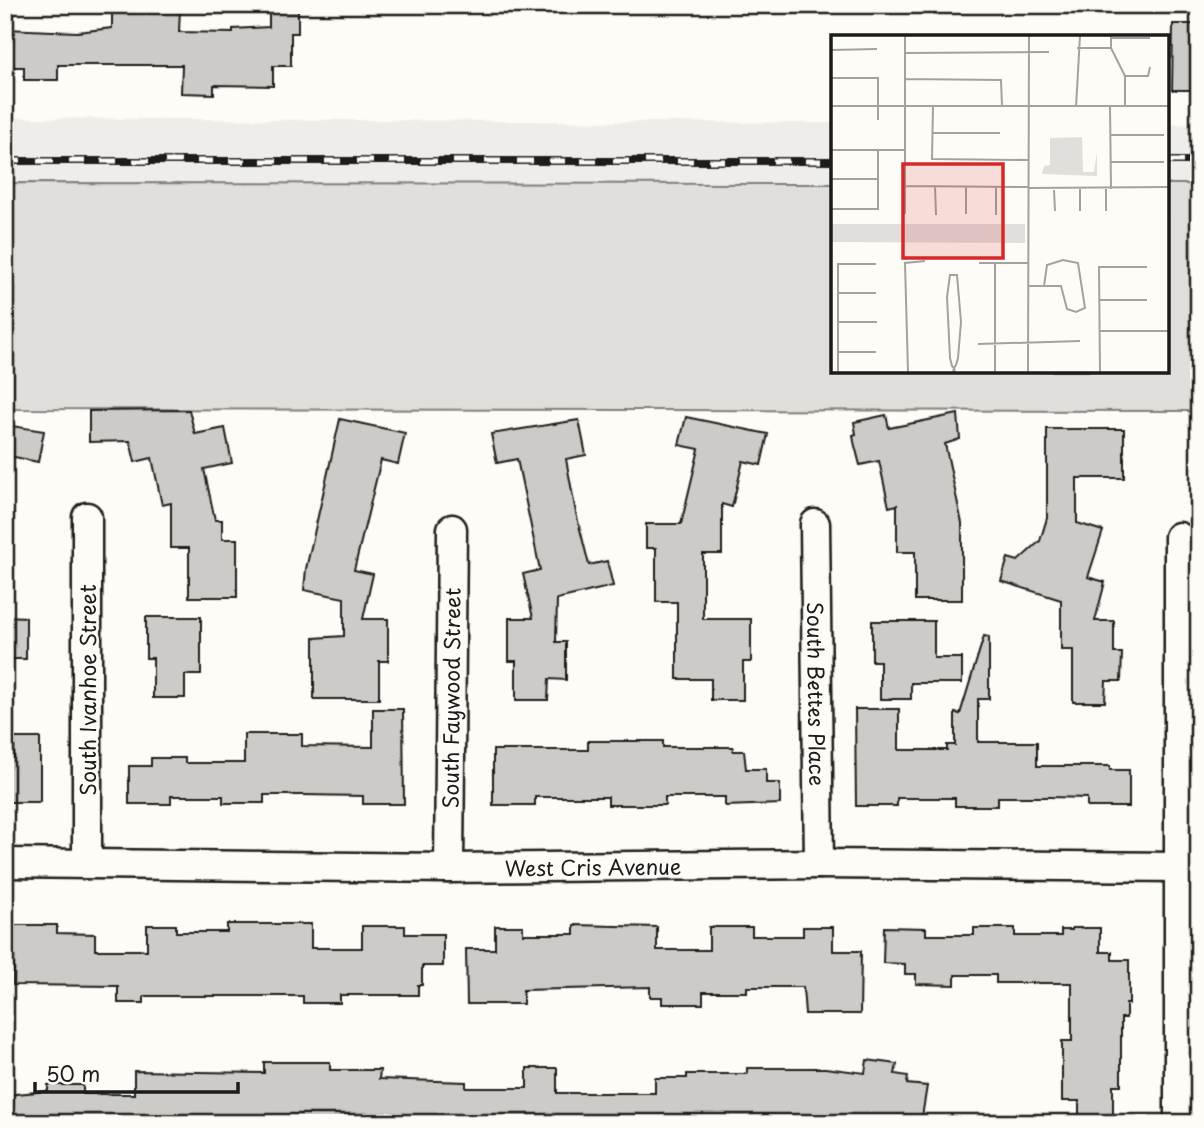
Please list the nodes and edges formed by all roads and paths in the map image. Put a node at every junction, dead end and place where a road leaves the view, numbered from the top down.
1 (87, 517) dead end
2 (815, 524) dead end
3 (452, 529) dead end
4 (1179, 537) dead end
5 (5, 863) edge
6 (87, 864) junction
7 (819, 864) junction
8 (1180, 867) junction
9 (449, 868) junction
10 (1179, 1123) edge

1 - 6 street, South Ivanhoe Street
2 - 7 street, South Bettes Place
3 - 9 street, South Faywood Street
4 - 8 street
5 - 6 street, West Cris Avenue
6 - 9 street, West Cris Avenue
7 - 8 street, West Cris Avenue
7 - 9 street, West Cris Avenue
8 - 10 street

